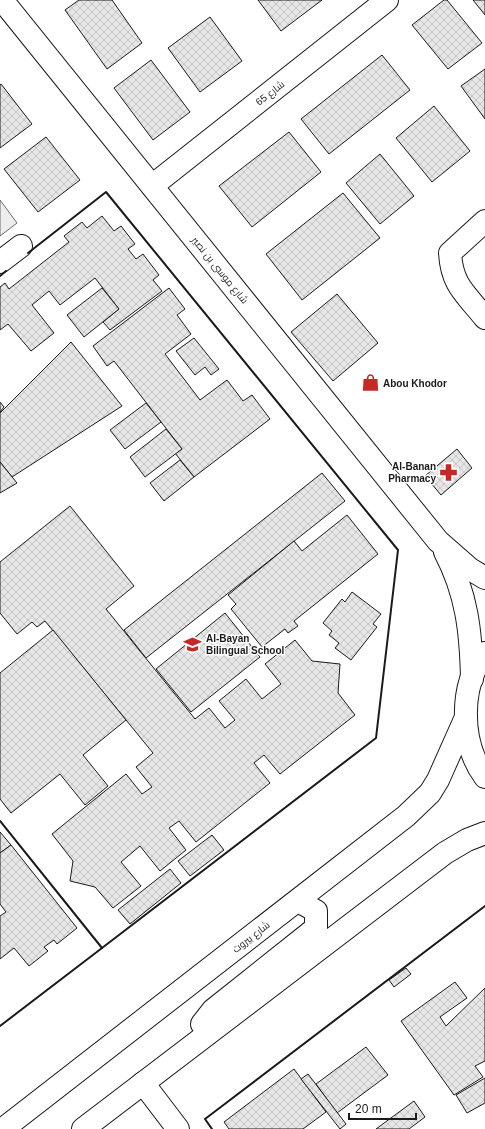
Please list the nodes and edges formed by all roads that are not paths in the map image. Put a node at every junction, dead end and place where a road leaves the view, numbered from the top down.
1 (2, 0) edge
2 (387, 0) edge
3 (152, 186) junction
4 (485, 221) edge
5 (21, 246) dead end
6 (0, 262) edge
7 (485, 318) edge
8 (438, 541) junction
9 (485, 578) edge
10 (485, 653) edge
11 (472, 679) junction
12 (466, 716) junction
13 (485, 777) edge
14 (485, 833) edge
15 (298, 900) junction
16 (174, 1060) junction
17 (144, 1083) junction
18 (3, 1129) edge
19 (82, 1129) edge
20 (178, 1129) edge

1 - 3 main road, شارع موسى بن نصير
2 - 3 main road, شارع 65
3 - 8 main road, شارع موسى بن نصير
4 - 7 main road
5 - 6 main road
8 - 9 main road, شارع موسى بن نصير
8 - 11 main road, شارع موسى بن نصير
10 - 11 main road
11 - 12 main road
12 - 13 main road
12 - 15 main road, شارع بيروت
14 - 16 main road
15 - 16 main road
15 - 18 main road, شارع بيروت
16 - 17 main road
17 - 19 main road
17 - 20 main road

